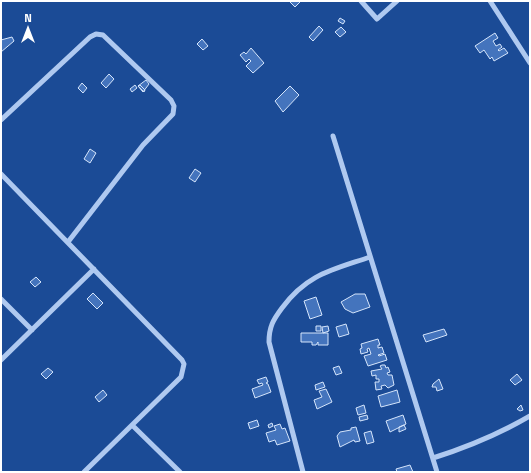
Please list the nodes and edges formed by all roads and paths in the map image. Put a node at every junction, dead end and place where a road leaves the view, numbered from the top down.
1 (361, 1) edge
2 (397, 1) edge
3 (490, 1) edge
4 (530, 63) edge
5 (1, 120) edge
6 (334, 136) dead end
7 (1, 174) edge
8 (68, 242) junction
9 (370, 257) junction
10 (94, 269) junction
11 (1, 299) edge
12 (32, 330) junction
13 (1, 360) edge
14 (530, 416) edge
15 (132, 425) junction
16 (433, 458) junction
17 (84, 472) edge
18 (180, 472) edge
19 (303, 472) edge
20 (437, 472) edge

1 - 2 street
3 - 4 street
5 - 8 street
6 - 9 street
7 - 8 street
8 - 10 street
9 - 16 street
9 - 19 street
10 - 12 street
10 - 15 street
11 - 12 street
12 - 13 street
14 - 16 street
15 - 17 street
15 - 18 street
16 - 20 street

